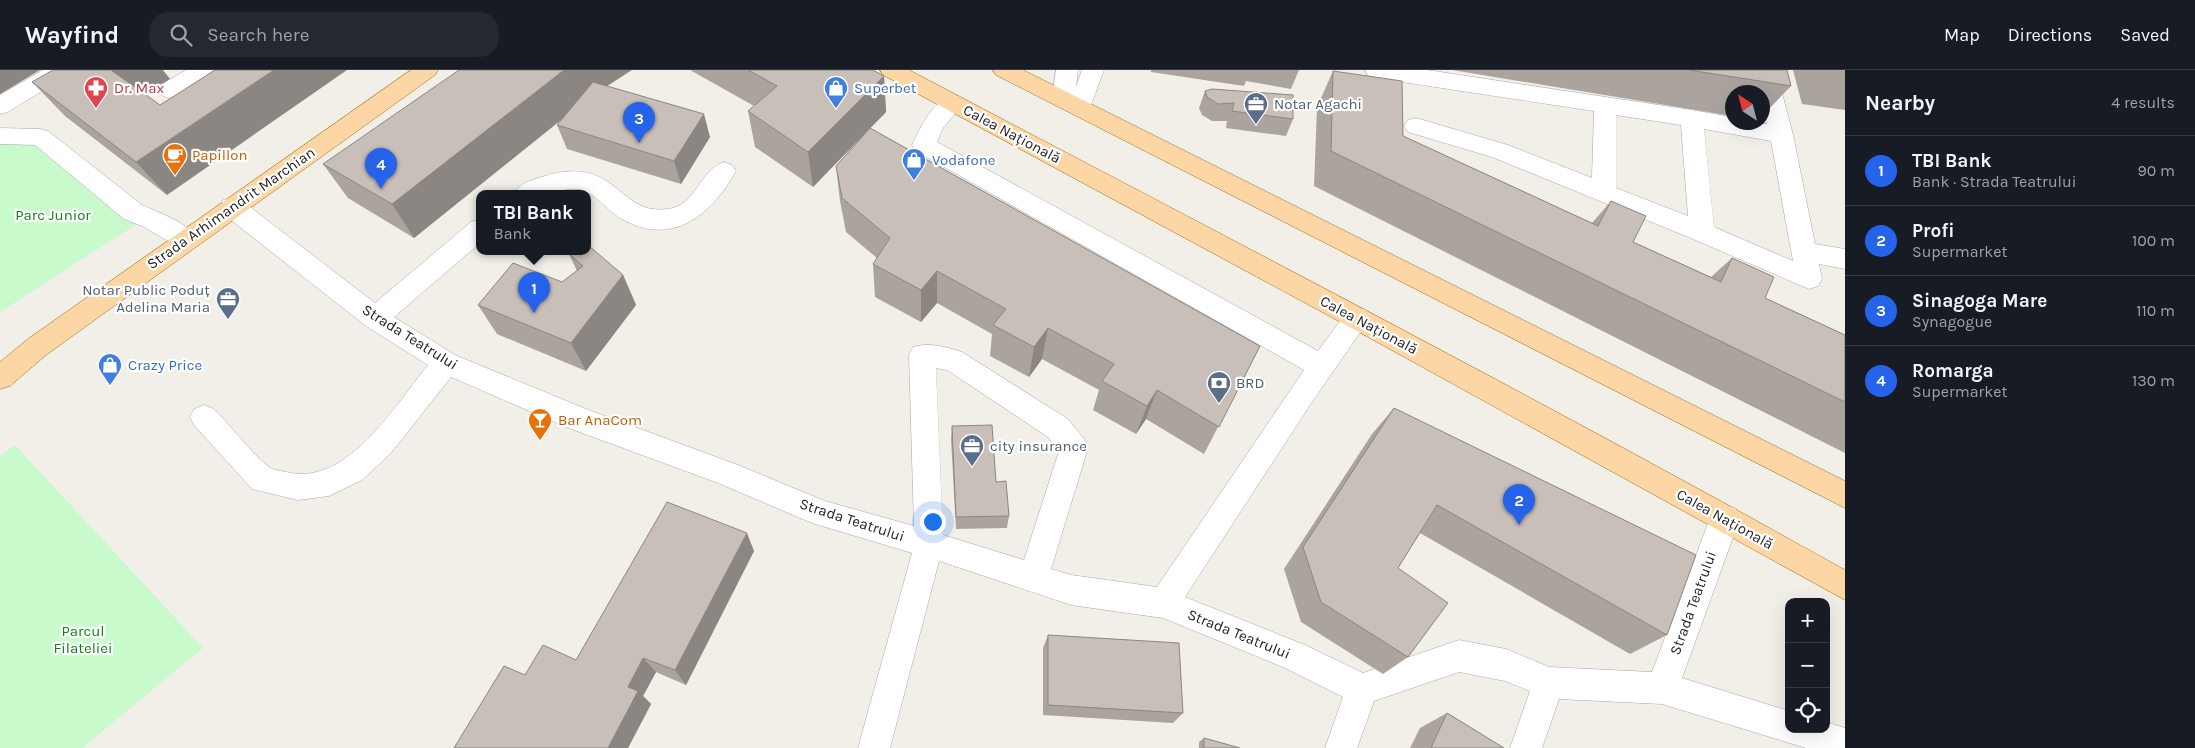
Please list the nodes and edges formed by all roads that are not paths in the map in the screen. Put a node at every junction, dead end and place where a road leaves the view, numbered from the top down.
1 (60, 70) edge
2 (139, 70) edge
3 (202, 70) edge
4 (426, 70) edge
5 (891, 70) edge
6 (1004, 70) edge
7 (1067, 70) edge
8 (1093, 70) edge
9 (1376, 70) edge
10 (1765, 70) edge
11 (953, 103) junction
12 (1071, 103) junction
13 (1605, 104) junction
14 (0, 106) edge
15 (1692, 118) junction
16 (1416, 126) dead end
17 (1782, 135) junction
18 (0, 136) edge
19 (724, 171) dead end
20 (536, 190) edge
21 (1604, 193) junction
22 (232, 207) junction
23 (476, 232) edge
24 (1702, 232) junction
25 (186, 239) junction
26 (1805, 252) junction
27 (1845, 260) edge
28 (375, 318) junction
29 (1357, 318) junction
30 (37, 347) junction
31 (446, 363) junction
32 (0, 365) edge
33 (1322, 367) junction
34 (0, 378) edge
35 (204, 417) dead end
36 (1845, 495) edge
37 (1726, 518) junction
38 (929, 544) junction
39 (1033, 578) junction
40 (1845, 586) edge
41 (1164, 603) junction
42 (1549, 683) junction
43 (1662, 688) junction
44 (1362, 689) junction
45 (1785, 726) edge
46 (1810, 733) edge
47 (1845, 744) edge
48 (874, 748) edge
49 (1341, 748) edge
50 (1526, 748) edge

1 - 14 street
2 - 3 street
4 - 22 main road, Strada Arhimandrit Marchian
5 - 11 main road, Calea Națională
6 - 12 main road
7 - 12 street
8 - 12 street
9 - 13 street
10 - 17 street
11 - 29 main road, Calea Națională
11 - 33 street
12 - 36 main road
13 - 15 street
13 - 21 street
15 - 17 street
15 - 24 street
16 - 21 street
17 - 26 street
18 - 25 street
19 - 20 street
21 - 24 street
22 - 25 main road, Strada Arhimandrit Marchian
22 - 28 street, Strada Teatrului
23 - 28 street
24 - 26 street
25 - 30 main road, Strada Arhimandrit Marchian
26 - 27 street
28 - 31 street, Strada Teatrului
29 - 33 street
29 - 37 main road, Calea Națională
30 - 32 main road, Strada Arhimandrit Marchian
30 - 34 main road, Strada Arhimandrit Marchian
31 - 35 street
31 - 38 street, Strada Teatrului
33 - 41 street
37 - 40 main road, Calea Națională
37 - 43 street, Strada Teatrului
38 - 39 street, Strada Teatrului
38 - 39 street
38 - 48 street
39 - 41 street, Strada Teatrului
41 - 44 street, Strada Teatrului
42 - 43 street
42 - 44 street
42 - 50 street
43 - 45 street
44 - 49 street
46 - 47 street

